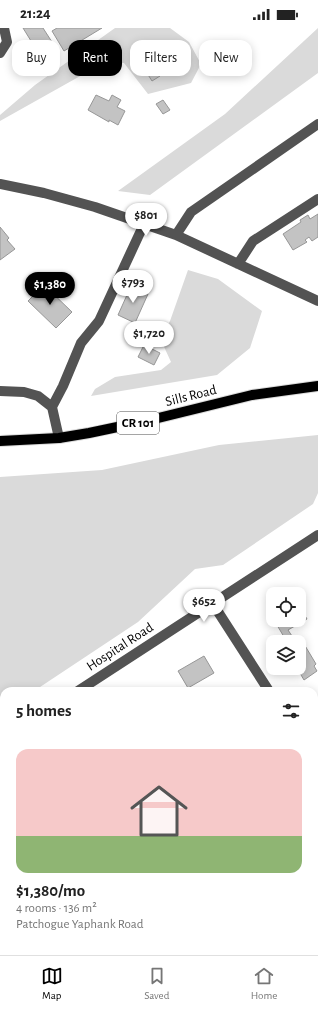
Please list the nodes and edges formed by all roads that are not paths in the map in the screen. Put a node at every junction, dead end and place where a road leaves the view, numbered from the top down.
1 (4, 28) edge
2 (0, 53) edge
3 (318, 124) edge
4 (0, 184) edge
5 (318, 200) edge
6 (144, 224) junction
7 (176, 235) junction
8 (238, 264) junction
9 (316, 297) edge
10 (318, 386) edge
11 (0, 391) edge
12 (52, 407) junction
13 (59, 438) junction
14 (0, 441) edge
15 (318, 535) edge
16 (214, 604) junction
17 (84, 687) edge
18 (266, 687) edge

1 - 2 street
3 - 7 street
4 - 6 street
5 - 8 street
6 - 7 street
6 - 12 street
7 - 8 street
8 - 9 street
10 - 13 main road, Sills Road / CR 101
11 - 12 street
12 - 13 street
13 - 14 main road, Sills Road / CR 101
15 - 16 street, Hospital Road
16 - 17 street, Hospital Road
16 - 18 street

